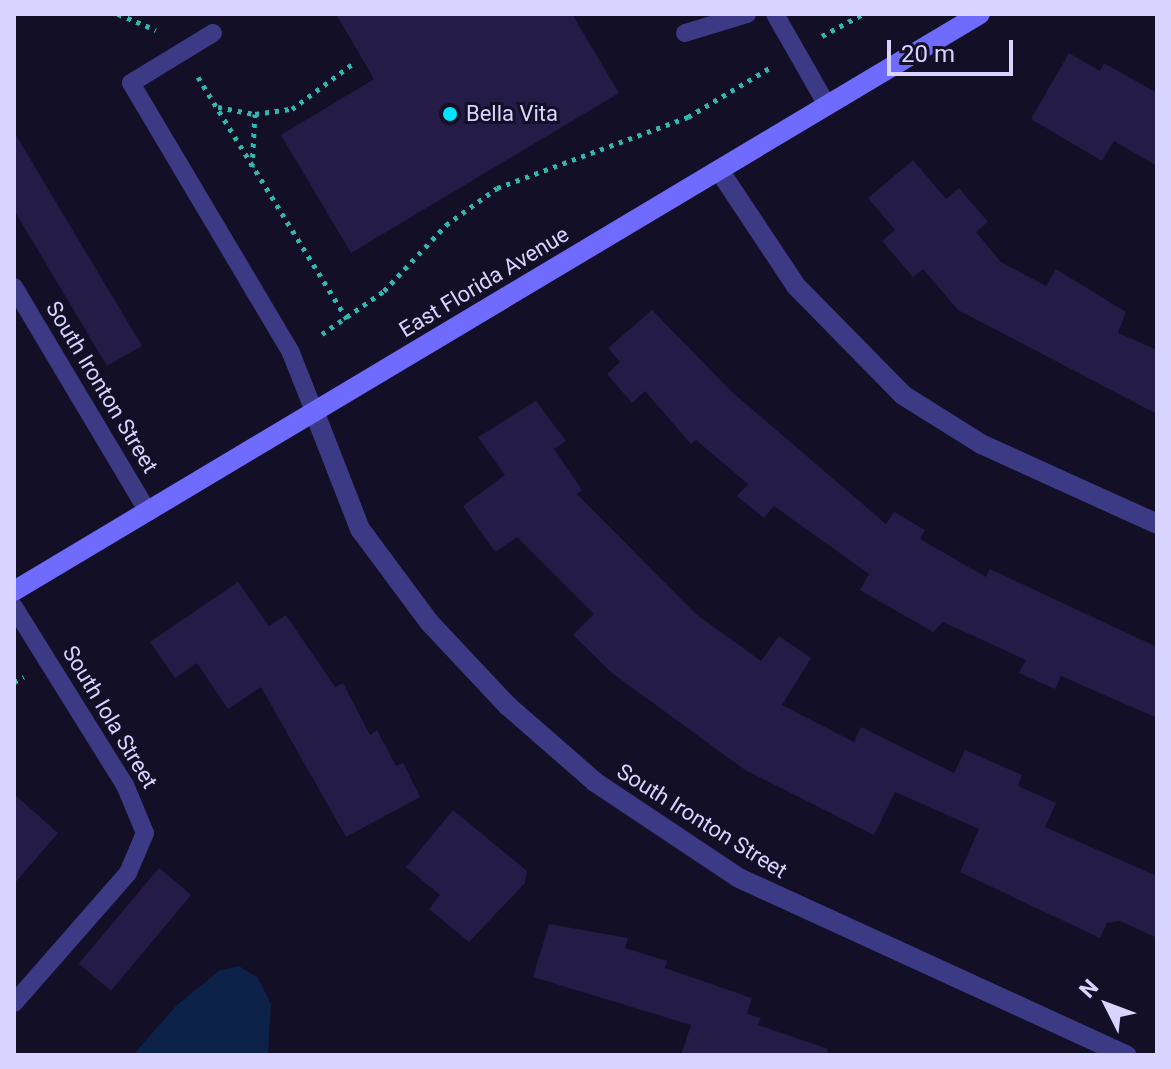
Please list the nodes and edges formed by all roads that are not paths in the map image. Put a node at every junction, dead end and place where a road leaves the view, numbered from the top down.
1 (747, 14) edge
2 (775, 14) edge
3 (980, 14) edge
4 (213, 33) dead end
5 (685, 33) dead end
6 (827, 105) junction
7 (719, 170) junction
8 (14, 287) edge
9 (314, 411) junction
10 (148, 512) junction
11 (1157, 524) edge
12 (14, 591) edge
13 (14, 607) edge
14 (14, 1003) edge
15 (1126, 1055) edge

1 - 5 lane
2 - 6 lane
3 - 6 street, East Florida Avenue
4 - 9 lane
6 - 7 street, East Florida Avenue
7 - 9 street, East Florida Avenue
7 - 11 street
8 - 10 lane, South Ironton Street
9 - 10 street, East Florida Avenue
9 - 15 street, South Ironton Street
10 - 12 street, East Florida Avenue
13 - 14 lane, South Iola Street

